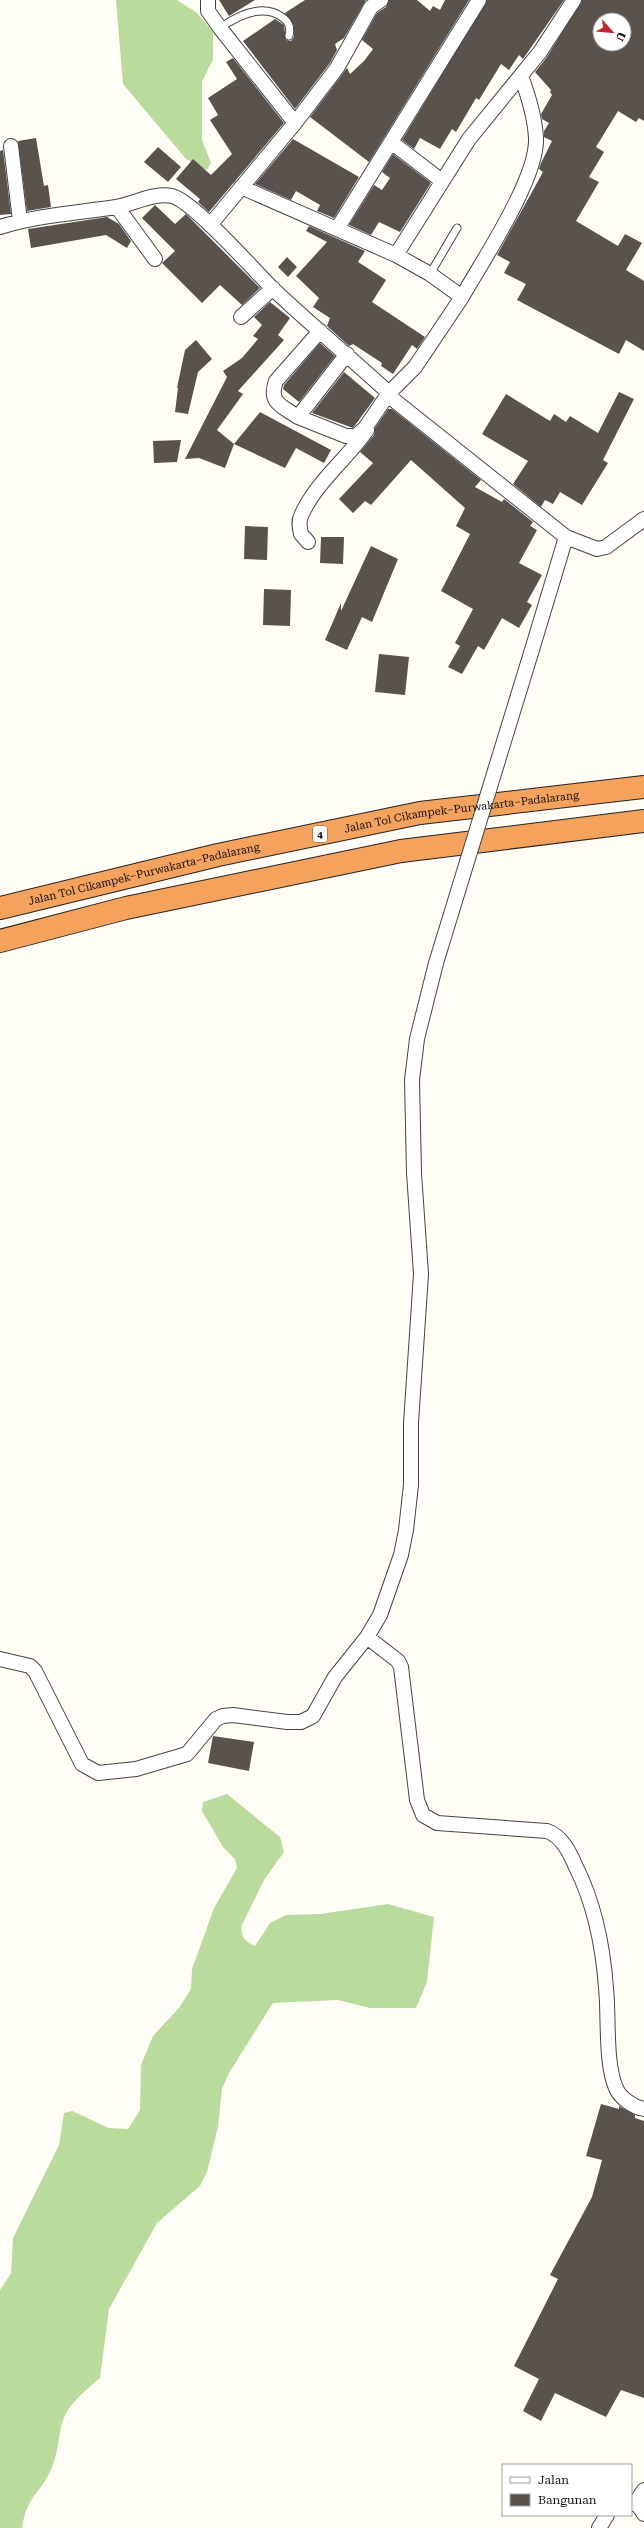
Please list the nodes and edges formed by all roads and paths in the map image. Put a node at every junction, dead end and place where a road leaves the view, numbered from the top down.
1 (208, 0) edge
2 (479, 0) edge
3 (574, 0) edge
4 (373, 2) edge
5 (220, 28) junction
6 (289, 36) dead end
7 (521, 76) junction
8 (295, 123) junction
9 (391, 142) junction
10 (11, 146) dead end
11 (442, 181) junction
12 (241, 187) junction
13 (117, 206) junction
14 (20, 221) junction
15 (210, 225) junction
16 (0, 227) edge
17 (457, 228) dead end
18 (337, 229) junction
19 (396, 255) junction
20 (155, 259) dead end
21 (430, 274) junction
22 (273, 288) junction
23 (462, 297) junction
24 (241, 317) dead end
25 (320, 331) junction
26 (347, 354) junction
27 (390, 395) junction
28 (298, 417) junction
29 (644, 519) edge
30 (566, 537) junction
31 (308, 542) dead end
32 (644, 787) edge
33 (644, 821) edge
34 (0, 908) edge
35 (0, 940) edge
36 (367, 1637) junction
37 (0, 1659) edge
38 (644, 2109) edge
39 (644, 2490) edge
40 (633, 2503) edge
41 (644, 2514) edge
42 (606, 2516) edge
43 (599, 2528) edge

1 - 5 street
2 - 9 street
3 - 7 street
4 - 8 street
5 - 6 lane
5 - 8 street
7 - 11 street
7 - 23 street
8 - 12 street
9 - 11 street
9 - 18 street
10 - 14 street
11 - 19 street
12 - 15 street
12 - 18 street
13 - 14 street
13 - 15 street
13 - 20 street
14 - 16 street
15 - 22 street
17 - 21 lane
18 - 19 street
19 - 21 street
21 - 23 street
22 - 24 street
22 - 25 street
23 - 27 street
25 - 26 street
25 - 28 street
26 - 27 street
26 - 28 street
27 - 28 street
27 - 30 street
27 - 31 street
29 - 30 street
30 - 36 street, bridge
32 - 34 highway, Jalan Tol Cikampek–Purwakarta–Padalarang / 4
33 - 35 highway
36 - 37 street
36 - 38 street
39 - 40 street
40 - 41 street
42 - 43 street

